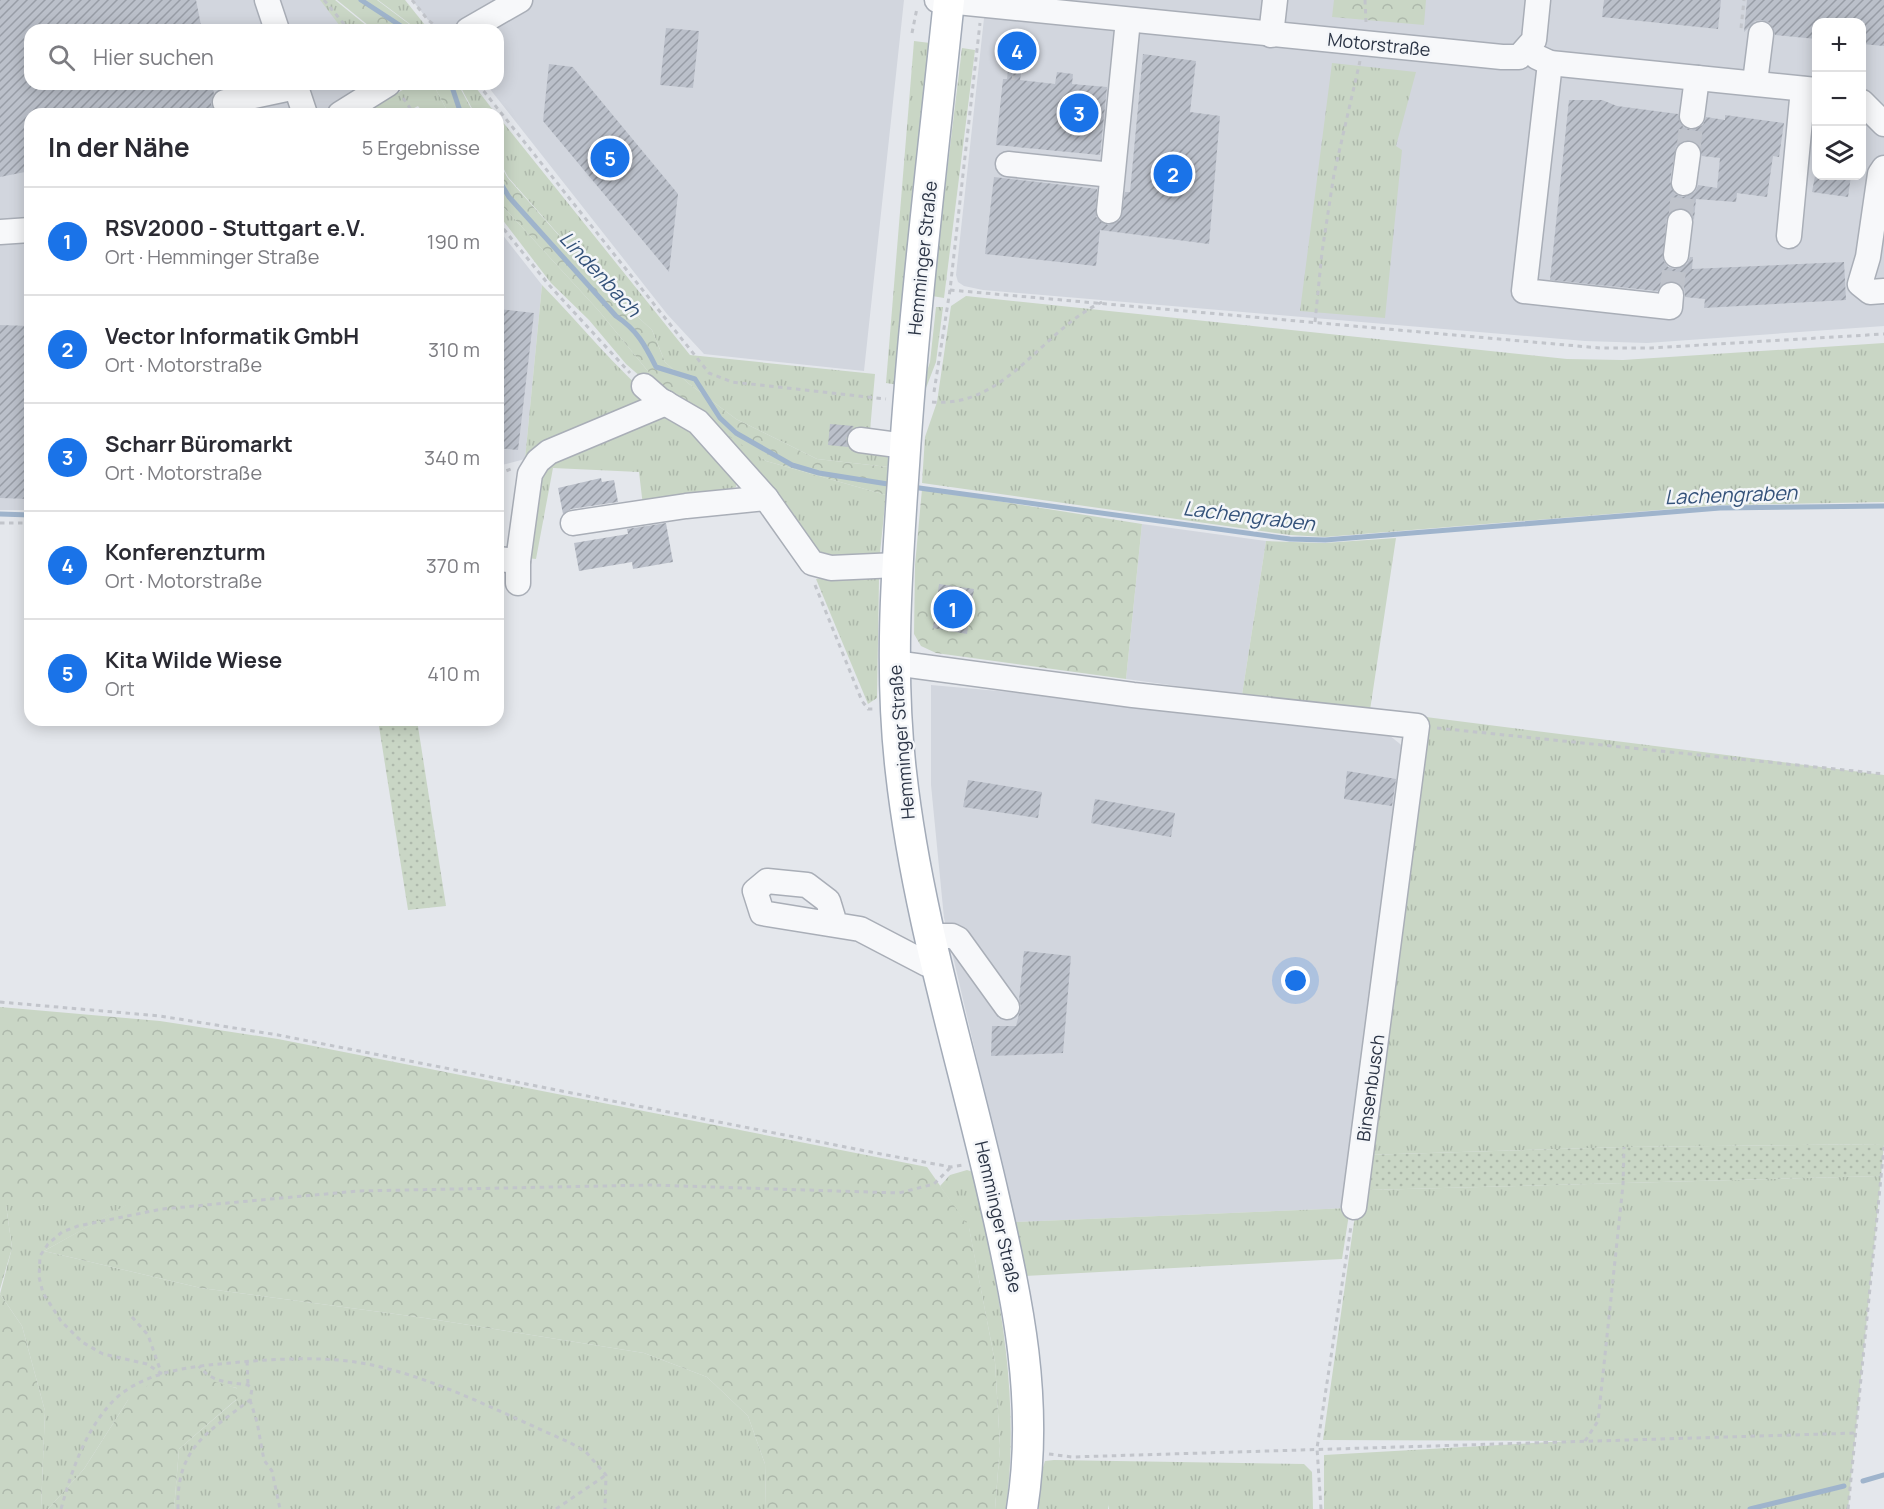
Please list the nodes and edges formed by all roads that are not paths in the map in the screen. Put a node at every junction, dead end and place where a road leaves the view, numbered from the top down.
1 (267, 0) edge
2 (520, 0) edge
3 (945, 0) edge
4 (1275, 0) edge
5 (1538, 0) edge
6 (1128, 20) junction
7 (275, 24) edge
8 (478, 24) edge
9 (1271, 34) junction
10 (1761, 34) dead end
11 (1527, 52) junction
12 (1550, 63) junction
13 (1697, 78) junction
14 (1755, 82) junction
15 (278, 90) edge
16 (296, 90) edge
17 (378, 90) edge
18 (1810, 90) edge
19 (1866, 96) edge
20 (1884, 98) edge
21 (225, 102) dead end
22 (1866, 106) edge
23 (303, 108) edge
24 (350, 108) edge
25 (1692, 116) tunnel mouth
26 (1884, 124) edge
27 (1688, 154) tunnel mouth
28 (1008, 164) dead end
29 (1884, 168) edge
30 (1112, 175) junction
31 (1684, 183) tunnel mouth
32 (1108, 211) dead end
33 (1680, 222) tunnel mouth
34 (24, 230) edge
35 (0, 232) edge
36 (1789, 236) dead end
37 (1676, 255) tunnel mouth
38 (1884, 291) edge
39 (1671, 295) dead end
40 (644, 386) road end
41 (666, 403) junction
42 (860, 440) dead end
43 (904, 454) junction
44 (766, 498) junction
45 (573, 524) dead end
46 (897, 565) junction
47 (512, 568) edge
48 (894, 663) junction
49 (835, 924) dead end
50 (933, 949) junction
51 (1007, 1007) dead end
52 (1354, 1207) road end
53 (1022, 1509) edge

1 - 7 street
2 - 8 street
3 - 6 street, Motorstraße
3 - 43 main road, Hemminger Straße
4 - 9 street
5 - 11 street
6 - 9 street, Motorstraße
6 - 30 street
9 - 11 street, Motorstraße
10 - 14 street
11 - 12 street
12 - 13 street
12 - 39 street
13 - 14 street
13 - 25 street
14 - 18 street
15 - 21 street
16 - 23 street
17 - 24 street
18 - 36 street
19 - 20 street
22 - 26 street
27 - 31 street
28 - 30 street
29 - 38 street
30 - 32 street
33 - 37 street
34 - 35 street
40 - 41 street
41 - 44 street
41 - 47 street
42 - 43 street
43 - 46 main road, Hemminger Straße
44 - 45 street
44 - 46 street
46 - 48 main road, Hemminger Straße
48 - 50 main road, Hemminger Straße
48 - 52 street, Binsenbusch
49 - 50 street
50 - 51 street
50 - 53 main road, Hemminger Straße

